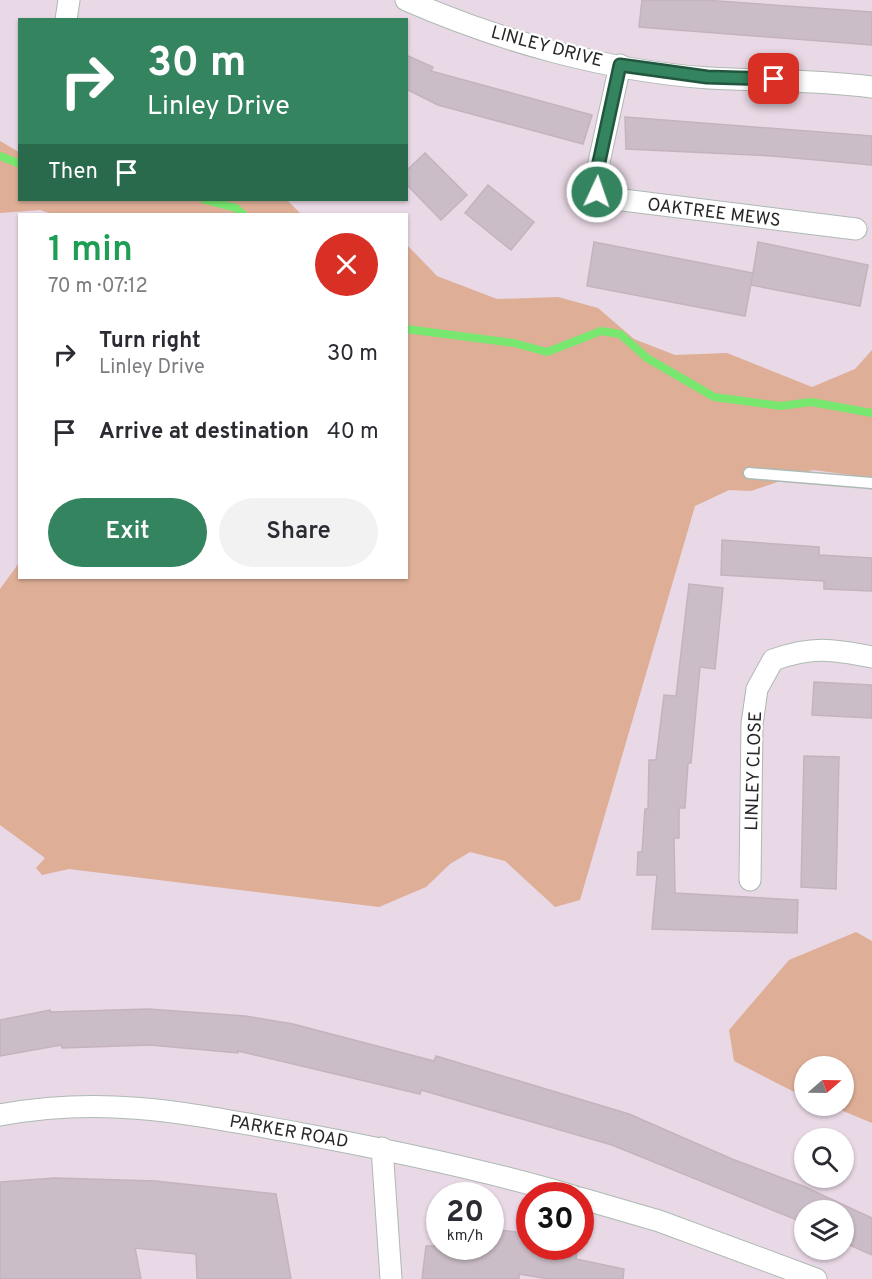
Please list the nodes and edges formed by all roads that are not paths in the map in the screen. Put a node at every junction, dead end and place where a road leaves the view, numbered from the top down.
1 (69, 0) edge
2 (406, 0) edge
3 (66, 18) edge
4 (620, 65) junction
5 (872, 87) edge
6 (856, 229) dead end
7 (749, 473) dead end
8 (872, 483) edge
9 (872, 657) edge
10 (750, 880) dead end
11 (0, 1115) edge
12 (382, 1148) junction
13 (527, 1182) edge
14 (594, 1202) edge
15 (391, 1279) edge
16 (816, 1279) edge

1 - 3 street
2 - 4 street, LINLEY DRIVE
4 - 5 street, LINLEY DRIVE
4 - 6 street, OAKTREE MEWS
7 - 8 lane
9 - 10 street, LINLEY CLOSE
11 - 12 street, PARKER ROAD
12 - 13 street, PARKER ROAD
12 - 15 street
14 - 16 street

